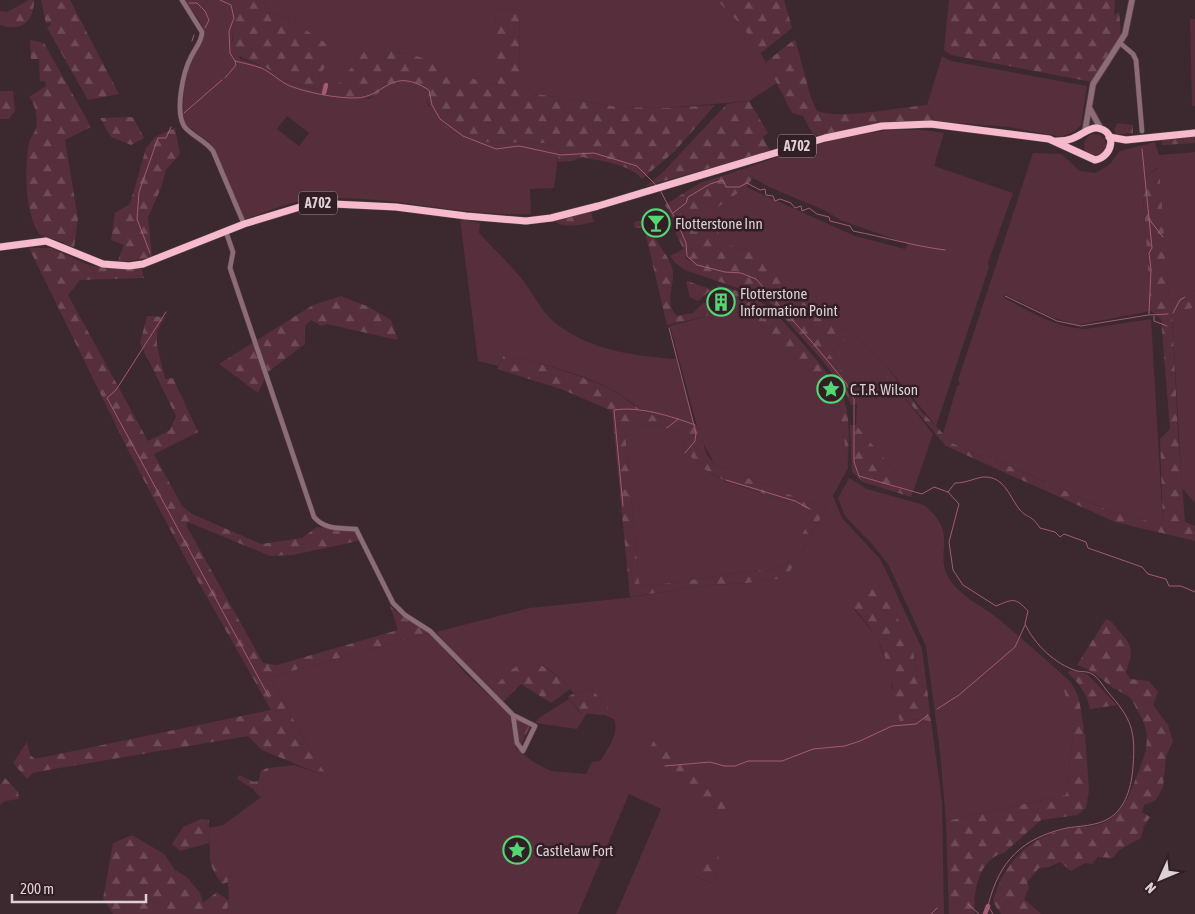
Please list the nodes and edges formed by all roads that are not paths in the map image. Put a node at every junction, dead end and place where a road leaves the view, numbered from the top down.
1 (182, 0) edge
2 (1132, 0) edge
3 (1120, 43) junction
4 (1090, 107) junction
5 (1101, 129) junction
6 (1142, 131) dead end
7 (1195, 132) edge
8 (1083, 133) junction
9 (1109, 137) junction
10 (1126, 140) junction
11 (1057, 141) junction
12 (1111, 148) junction
13 (1082, 154) junction
14 (244, 224) junction
15 (226, 232) junction
16 (0, 247) edge
17 (513, 715) junction

1 - 14 street
2 - 3 street
3 - 4 street
3 - 6 street
4 - 5 street
4 - 8 street
5 - 8 highway, A702
5 - 9 highway
7 - 10 highway, A702
8 - 11 highway, A702
8 - 13 highway
9 - 10 highway, A702
9 - 12 highway
10 - 12 highway, A702
11 - 13 highway, A702
11 - 14 highway, A702
12 - 13 highway, A702
14 - 15 highway, A702
15 - 16 highway, A702
15 - 17 street
17 - 17 street

